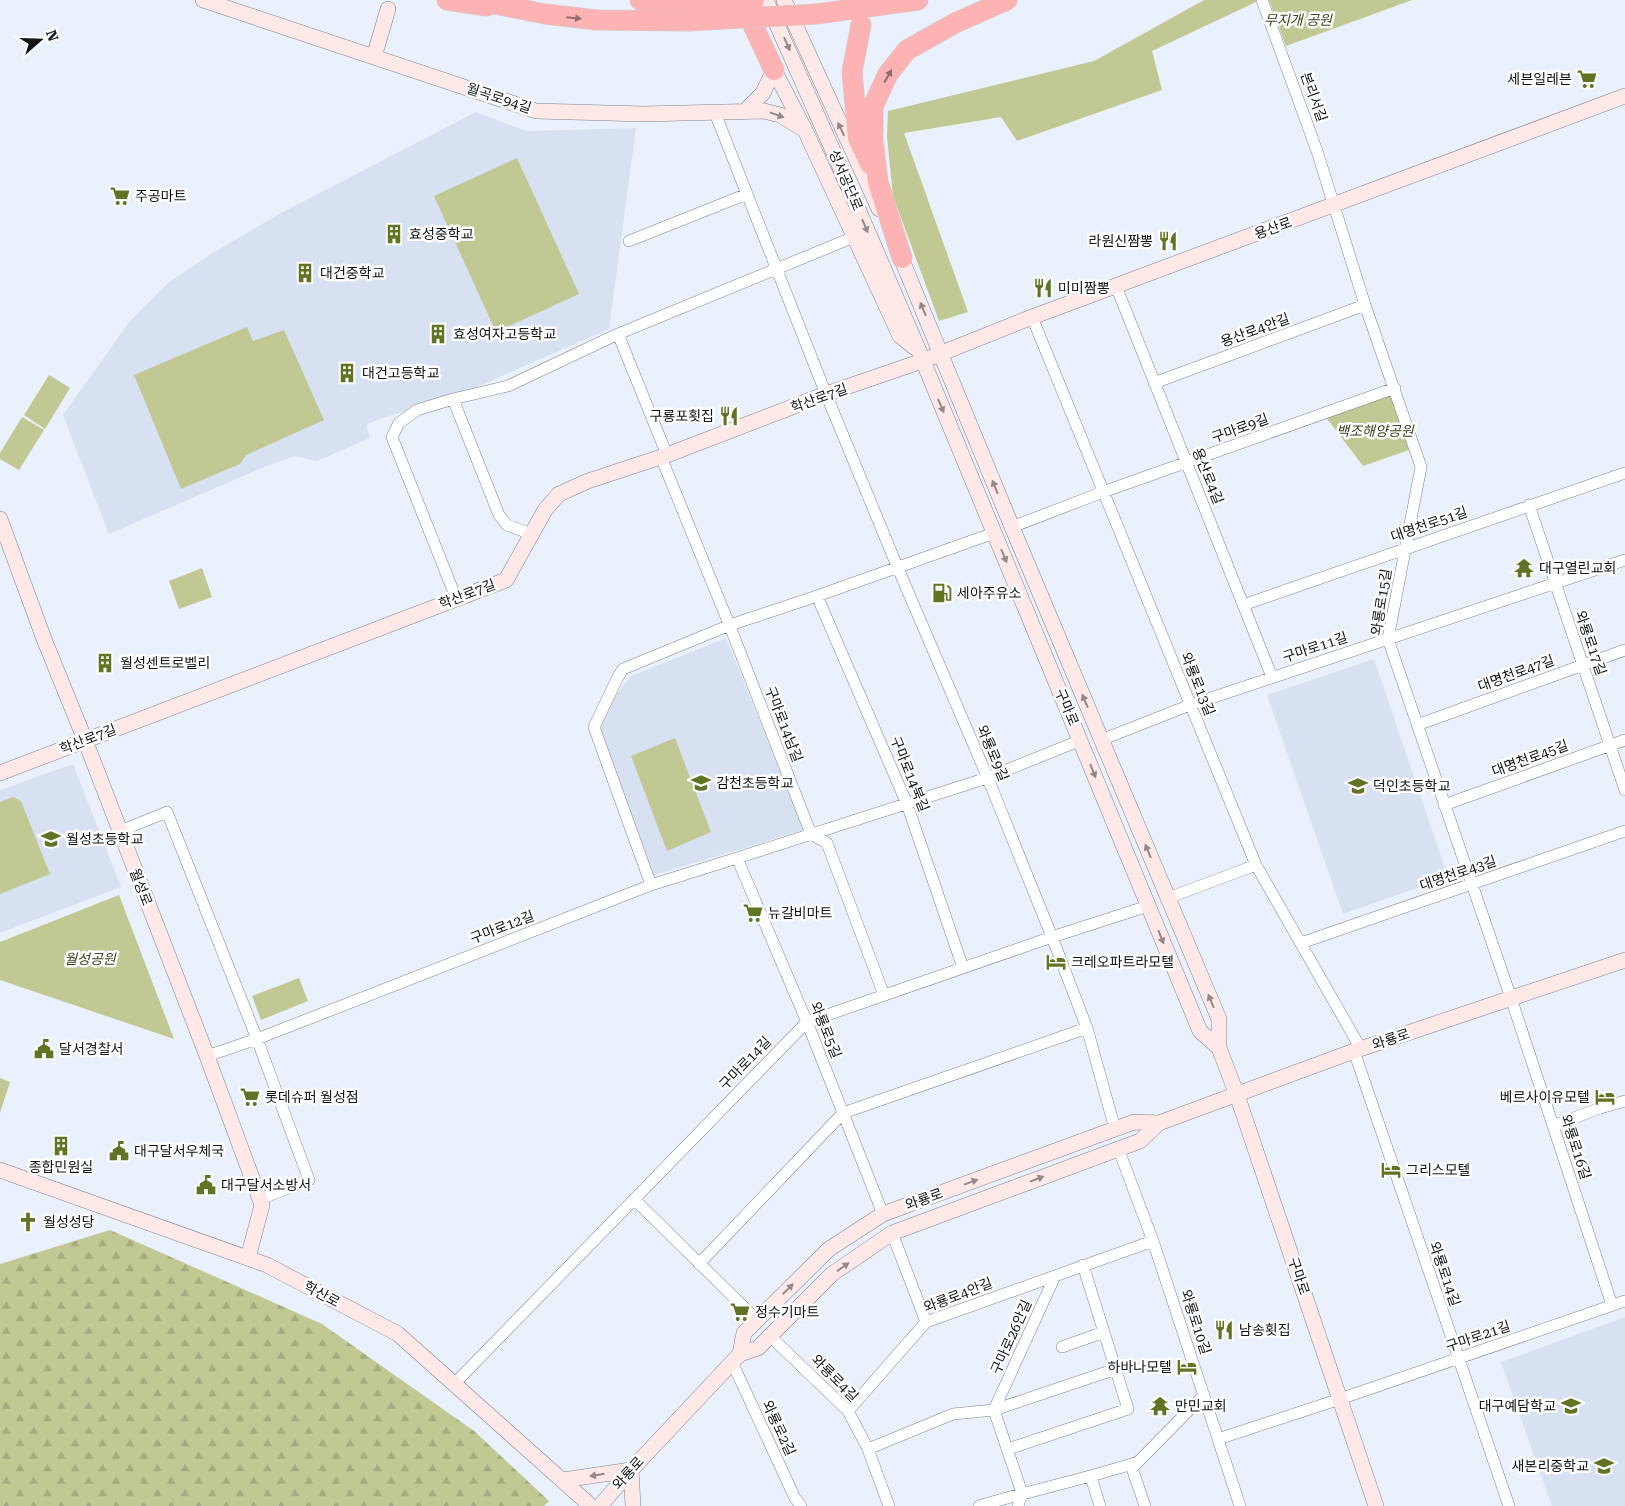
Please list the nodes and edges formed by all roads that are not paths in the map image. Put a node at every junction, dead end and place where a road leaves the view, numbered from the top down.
1 (203, 0) edge
2 (447, 0) edge
3 (475, 0) edge
4 (640, 0) edge
5 (740, 0) edge
6 (754, 0) edge
7 (766, 0) edge
8 (784, 0) edge
9 (918, 0) edge
10 (1007, 0) edge
11 (1262, 0) edge
12 (388, 9) dead end
13 (545, 14) junction
14 (861, 26) dead end
15 (374, 57) junction
16 (774, 70) junction
17 (1625, 96) edge
18 (745, 111) junction
19 (715, 113) junction
20 (805, 130) junction
21 (878, 182) junction
22 (747, 194) junction
23 (1334, 205) junction
24 (854, 236) junction
25 (630, 241) dead end
26 (902, 258) junction
27 (776, 269) junction
28 (1116, 286) junction
29 (1365, 305) junction
30 (1032, 317) junction
31 (618, 334) junction
32 (941, 354) junction
33 (920, 356) junction
34 (1154, 383) junction
35 (1395, 388) junction
36 (826, 394) junction
37 (453, 399) junction
38 (664, 456) junction
39 (1186, 463) junction
40 (1625, 473) edge
41 (1103, 492) junction
42 (1529, 506) junction
43 (0, 519) edge
44 (1012, 528) junction
45 (994, 533) junction
46 (531, 534) junction
47 (1405, 548) junction
48 (1625, 560) edge
49 (898, 568) junction
50 (1555, 583) junction
51 (817, 596) junction
52 (456, 598) junction
53 (1243, 605) junction
54 (730, 625) junction
55 (1388, 639) junction
56 (1625, 650) edge
57 (1583, 664) junction
58 (1272, 677) junction
59 (1190, 705) junction
60 (1417, 725) junction
61 (85, 740) junction
62 (1081, 740) junction
63 (1101, 740) junction
64 (1625, 740) edge
65 (1609, 745) junction
66 (0, 773) edge
67 (987, 778) junction
68 (1625, 790) edge
69 (907, 804) junction
70 (1444, 805) junction
71 (120, 831) junction
72 (1625, 831) edge
73 (811, 834) junction
74 (737, 858) junction
75 (1256, 865) junction
76 (1471, 884) junction
77 (651, 885) junction
78 (1168, 898) junction
79 (1148, 906) junction
80 (1052, 937) junction
81 (1301, 944) junction
82 (1625, 960) edge
83 (963, 968) junction
84 (884, 995) junction
85 (1511, 998) junction
86 (806, 1022) junction
87 (1087, 1028) junction
88 (257, 1039) junction
89 (1219, 1048) junction
90 (1358, 1050) junction
91 (207, 1056) junction
92 (1238, 1095) junction
93 (1625, 1101) edge
94 (844, 1112) junction
95 (1159, 1123) junction
96 (1553, 1126) junction
97 (1115, 1129) junction
98 (1118, 1148) junction
99 (0, 1170) edge
100 (260, 1199) junction
101 (634, 1200) junction
102 (883, 1214) junction
103 (892, 1233) junction
104 (1153, 1241) junction
105 (248, 1258) junction
106 (699, 1264) junction
107 (1083, 1266) junction
108 (1054, 1276) junction
109 (1625, 1301) edge
110 (1612, 1305) junction
111 (757, 1320) junction
112 (926, 1322) junction
113 (1104, 1332) junction
114 (770, 1336) junction
115 (1062, 1347) dead end
116 (736, 1358) junction
117 (1458, 1358) junction
118 (1116, 1369) junction
119 (454, 1384) junction
120 (1204, 1395) junction
121 (1340, 1399) junction
122 (994, 1410) junction
123 (848, 1411) junction
124 (1218, 1439) junction
125 (868, 1449) junction
126 (1008, 1449) junction
127 (1138, 1462) junction
128 (631, 1470) junction
129 (1091, 1477) junction
130 (562, 1480) junction
131 (1022, 1493) junction
132 (591, 1506) edge
133 (600, 1506) edge
134 (633, 1506) edge
135 (801, 1506) edge
136 (889, 1506) edge
137 (980, 1506) edge
138 (1018, 1506) edge
139 (1100, 1506) edge
140 (1145, 1506) edge
141 (1240, 1506) edge
142 (1376, 1506) edge
143 (1509, 1506) edge

1 - 15 main road, 월곡로94길
2 - 13 highway
3 - 13 highway
4 - 6 highway, bridge
5 - 16 highway
7 -> 33 main road, 성서공단로
26 -> 8 main road, 성서공단로
13 -> 9 highway, bridge
21 -> 10 highway
11 - 23 street, 본리서길
12 - 15 main road
14 - 21 highway
15 - 19 main road, 월곡로94길
16 - 18 main road
16 - 20 main road
17 - 23 main road, 용산로
18 - 19 main road, 월곡로94길
18 -> 20 main road, 월곡로94길
19 - 22 street, 와룡로9길
20 - 24 main road
21 - 26 highway
22 - 25 street
22 - 27 street, 와룡로9길
23 - 28 main road, 용산로
23 - 29 street, 와룡로15길
24 - 27 street
24 - 33 main road
32 -> 26 main road, 성서공단로
27 - 31 street
27 - 36 street, 와룡로9길
28 - 30 main road, 용산로
28 - 34 street, 용산로4길
29 - 34 street, 용산로4안길
29 - 35 street, 와룡로15길
30 - 32 main road, 용산로
30 - 41 street, 와룡로13길
31 - 37 street
31 - 38 street, 구마로14남길
32 - 33 main road, 용산로
44 -> 32 main road, 구마로
33 - 36 main road, 학산로7길
33 -> 45 main road, 구마로
34 - 39 street, 용산로4길
35 - 39 street, 구마로9길
35 - 47 street, 와룡로15길
36 - 38 main road, 학산로7길
36 - 49 street, 와룡로9길
37 - 46 street
37 - 52 street
38 - 46 main road, 학산로7길
38 - 54 street, 구마로14남길
39 - 41 street, 구마로9길
39 - 53 street, 용산로4길
40 - 42 street, 대명천로51길
41 - 44 street, 구마로9길
41 - 59 street, 와룡로13길
42 - 47 street, 대명천로51길
42 - 50 street, 와룡로17길
43 - 61 main road, 월성로
63 -> 44 main road, 구마로
45 - 49 street
45 -> 62 main road, 구마로
46 - 52 main road, 학산로7길
47 - 53 street, 대명천로51길
47 - 55 street, 와룡로15길
48 - 50 street, 구마로11길
49 - 51 street
49 - 67 street, 와룡로9길
50 - 55 street, 구마로11길
50 - 57 street, 와룡로17길
51 - 54 street
51 - 69 street, 구마로14북길
52 - 61 main road, 학산로7길
53 - 58 street, 용산로4길
54 - 73 street, 구마로14남길
54 - 77 street
55 - 58 street, 구마로11길
55 - 60 street, 와룡로15길
56 - 57 street, 대명천로47길
57 - 60 street, 대명천로47길
57 - 65 street, 와룡로17길
58 - 59 street, 구마로11길
59 - 63 street, 구마로11길
59 - 75 street, 와룡로13길
60 - 70 street, 와룡로15길
61 - 66 main road, 학산로7길
61 - 71 main road, 월성로
62 - 67 street, 구마로12길
62 -> 79 main road, 구마로
78 -> 63 main road, 구마로
64 - 65 street, 대명천로45길
65 - 68 street, 와룡로17길
65 - 70 street, 대명천로45길
67 - 69 street, 구마로12길
67 - 80 street, 와룡로9길
69 - 73 street, 구마로12길
69 - 83 street, 구마로14북길
70 - 76 street, 와룡로15길
71 - 88 street
71 - 91 main road, 월성로
72 - 76 street, 대명천로43길
73 - 74 street, 구마로12길
73 - 84 street, 구마로14남길
74 - 77 street, 구마로12길
74 - 86 street, 와룡로5길
75 - 78 street
75 - 81 street, 와룡로13길
76 - 81 street, 대명천로43길
76 - 85 street, 와룡로15길
77 - 88 street, 구마로12길
89 -> 78 main road, 구마로
79 - 80 street, 구마로14길
79 -> 89 main road, 구마로
80 - 83 street, 구마로14길
80 - 87 street, 와룡로9길
81 - 90 street, 와룡로13길
82 - 85 main road, 와룡로
83 - 84 street, 구마로14길
84 - 86 street, 구마로14길
85 - 90 main road, 와룡로
85 - 96 street, 와룡로16길
86 - 94 street, 와룡로5길
86 - 101 street, 구마로14길
87 - 94 street
87 - 97 street, 와룡로9길
88 - 91 street, 구마로12길
88 - 100 street
89 - 92 main road, 구마로
90 - 92 main road, 와룡로
90 - 117 street, 와룡로14길
91 - 100 main road, 월성로
92 - 95 main road, 와룡로
92 - 121 main road, 구마로
93 - 96 street
94 - 102 street, 와룡로5길
94 - 106 street
95 - 97 main road, 와룡로
95 - 98 main road, 와룡로
96 - 110 street, 와룡로16길
102 -> 97 main road, 와룡로
103 -> 98 main road, 와룡로
98 - 104 street, 와룡로10길
99 - 105 main road, 학산로
100 - 105 main road, 월성로
101 - 106 street
101 - 119 street, 구마로14길
111 -> 102 main road, 와룡로
103 - 112 street
114 -> 103 main road, 와룡로
104 - 107 street, 와룡로4안길
104 - 120 street, 와룡로10길
105 - 119 main road, 학산로
106 - 111 street
107 - 108 street, 와룡로4안길
107 - 113 street
108 - 112 street, 와룡로4안길
108 - 122 street, 구마로26안길
109 - 110 street, 구마로21길
110 - 117 street, 구마로21길
111 - 116 main road, 와룡로
112 - 123 street, 와룡로4안길
113 - 115 street
113 - 118 street
114 - 116 main road, 와룡로
114 - 123 street, 와룡로4길
116 - 128 main road, 와룡로
116 - 135 street, 와룡로2길
117 - 121 street, 구마로21길
117 - 143 street, 와룡로14길
118 - 122 street
118 - 126 street
119 - 130 main road, 학산로
120 - 124 street, 와룡로10길
120 - 127 street
121 - 124 street, 구마로21길
121 - 142 main road, 구마로
122 - 125 street
122 - 126 street
123 - 125 street, 와룡로4길
124 - 141 street, 와룡로10길
125 - 136 street, 와룡로4길
126 - 131 street
127 - 129 street
127 - 140 street
128 -> 130 main road
128 - 133 main road, 와룡로
128 - 134 main road
129 - 131 street
129 - 139 street
130 - 132 main road, 학산로
131 - 137 street
131 - 138 street

